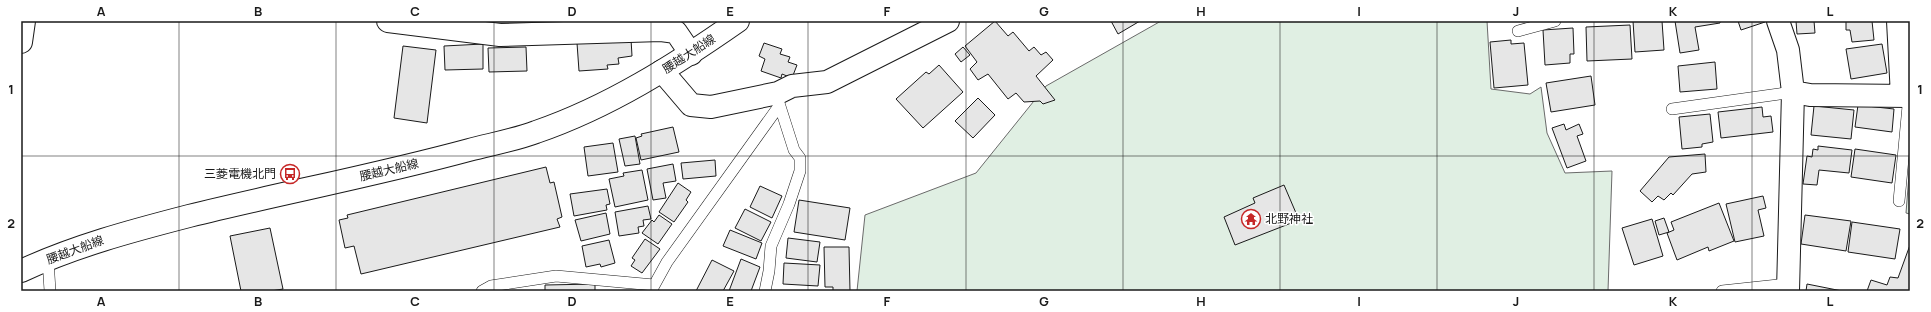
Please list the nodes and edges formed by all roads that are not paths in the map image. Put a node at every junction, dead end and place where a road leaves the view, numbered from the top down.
1 (24, 21) edge
2 (393, 21) edge
3 (738, 21) edge
4 (948, 21) edge
5 (1555, 21) edge
6 (1778, 21) edge
7 (1898, 21) edge
8 (1518, 31) dead end
9 (21, 42) edge
10 (691, 54) junction
11 (662, 71) junction
12 (1793, 92) junction
13 (1906, 96) edge
14 (778, 99) junction
15 (1672, 109) dead end
16 (1899, 201) dead end
17 (48, 259) junction
18 (21, 272) edge
19 (1788, 287) edge
20 (652, 288) edge
21 (50, 291) edge
22 (482, 291) edge
23 (765, 291) edge
24 (1722, 291) edge

1 - 9 street
2 - 10 street
3 - 10 street, 腰越大船線
4 - 14 street
5 - 8 lane
6 - 12 street
7 - 13 street
10 - 11 street, 腰越大船線
11 - 14 street
11 - 17 street, 腰越大船線
12 - 13 street
12 - 15 lane
12 - 19 street
13 - 16 lane
14 - 20 lane
14 - 23 lane
17 - 18 street, 腰越大船線
17 - 21 lane
19 - 24 lane
20 - 22 lane

